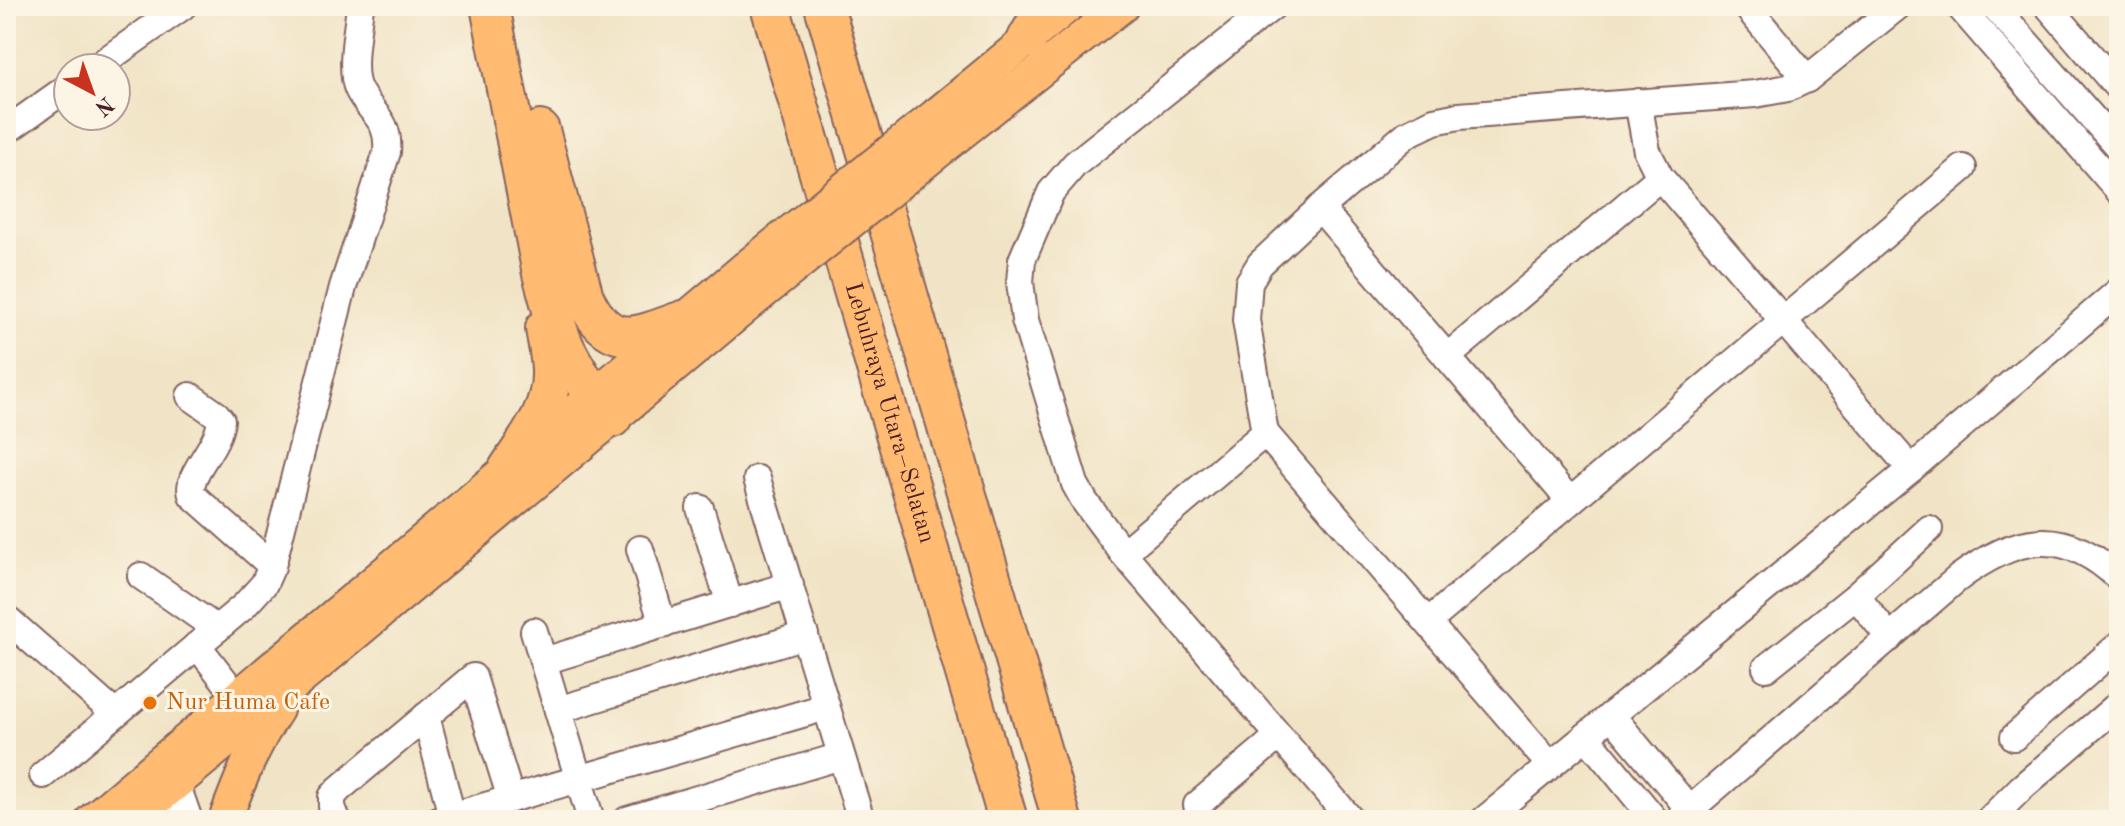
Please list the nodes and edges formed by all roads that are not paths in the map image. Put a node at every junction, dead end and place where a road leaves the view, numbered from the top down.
1 (183, 6) edge
2 (360, 6) edge
3 (490, 6) edge
4 (516, 6) edge
5 (770, 6) edge
6 (824, 6) edge
7 (1046, 6) edge
8 (1068, 6) edge
9 (1122, 6) edge
10 (1273, 6) edge
11 (1746, 6) edge
12 (1898, 6) edge
13 (1959, 6) edge
14 (1994, 6) edge
15 (2048, 6) edge
16 (1027, 39) junction
17 (118, 52) edge
18 (1807, 79) junction
19 (2119, 89) edge
20 (52, 98) edge
21 (1638, 102) junction
22 (946, 126) junction
23 (6, 131) edge
24 (527, 132) junction
25 (2119, 148) edge
26 (1963, 168) dead end
27 (1660, 177) junction
28 (2119, 191) edge
29 (1320, 208) junction
30 (753, 281) junction
31 (2119, 291) edge
32 (683, 320) junction
33 (1784, 320) junction
34 (1447, 357) junction
35 (190, 396) dead end
36 (613, 399) junction
37 (1265, 433) junction
38 (508, 469) junction
39 (1911, 469) junction
40 (757, 479) dead end
41 (1570, 501) junction
42 (700, 508) dead end
43 (1929, 529) dead end
44 (640, 549) dead end
45 (1123, 553) junction
46 (272, 566) junction
47 (141, 576) dead end
48 (2119, 578) edge
49 (790, 585) junction
50 (1856, 596) junction
51 (730, 604) junction
52 (6, 618) edge
53 (1428, 622) junction
54 (663, 625) junction
55 (534, 631) dead end
56 (805, 635) junction
57 (207, 637) junction
58 (1890, 638) junction
59 (2119, 645) edge
60 (544, 661) junction
61 (1766, 668) dead end
62 (294, 684) junction
63 (2119, 704) edge
64 (826, 707) junction
65 (245, 708) junction
66 (558, 710) junction
67 (114, 713) junction
68 (1611, 715) junction
69 (426, 716) junction
70 (1279, 736) junction
71 (1586, 736) junction
72 (2014, 737) dead end
73 (841, 756) junction
74 (1550, 765) junction
75 (43, 775) dead end
76 (578, 778) junction
77 (161, 788) edge
78 (511, 799) junction
79 (1197, 805) dead end
80 (1684, 815) edge
81 (445, 818) edge
82 (92, 820) edge
83 (132, 820) edge
84 (189, 820) edge
85 (225, 820) edge
86 (337, 820) edge
87 (591, 820) edge
88 (627, 820) edge
89 (861, 820) edge
90 (1008, 820) edge
91 (1062, 820) edge
92 (1351, 820) edge
93 (1484, 820) edge
94 (1655, 820) edge
95 (1990, 820) edge

1 - 17 street
2 - 46 street
3 - 24 highway
4 - 24 highway
5 - 90 highway, Lebuhraya Utara–Selatan
6 - 91 highway
7 - 16 highway
8 - 16 main road
9 - 22 main road
10 - 45 street
11 - 18 street
12 - 18 street
13 - 28 street
14 - 25 street
15 - 19 street
16 - 22 main road
18 - 21 street
20 - 23 street
21 - 27 street
21 - 29 street
22 - 30 main road, bridge
24 - 32 highway
24 - 36 highway
24 - 38 highway
26 - 33 street
27 - 33 street
27 - 34 street
29 - 34 street
29 - 37 street
30 - 32 main road
30 - 36 main road
31 - 39 street
32 - 36 main road
33 - 39 street
33 - 41 street
34 - 41 street
35 - 46 street
36 - 38 main road
36 - 62 main road
37 - 45 street
37 - 53 street
38 - 65 main road
39 - 68 street
40 - 49 street
41 - 53 street
42 - 51 street
43 - 50 street
44 - 54 street
45 - 70 street
46 - 57 street
47 - 57 street
48 - 58 street
49 - 51 street
49 - 56 street
50 - 58 street
50 - 61 street
51 - 54 street
52 - 67 street
53 - 74 street
54 - 60 street
55 - 60 street
56 - 64 street
56 - 66 street
57 - 65 street
57 - 67 street
58 - 80 street
59 - 72 street
60 - 66 street
62 - 65 main road
62 - 85 main road
63 - 95 street
64 - 73 street
64 - 76 street
65 - 77 main road
66 - 76 street
67 - 75 street
68 - 71 street
68 - 80 street
69 - 78 street
69 - 81 street
69 - 86 street
70 - 79 street
70 - 92 street
71 - 74 street
71 - 94 street
73 - 88 street
73 - 89 street
74 - 93 street
76 - 78 street
76 - 87 street
77 - 82 main road
77 - 83 main road
77 - 84 street
78 - 81 street

